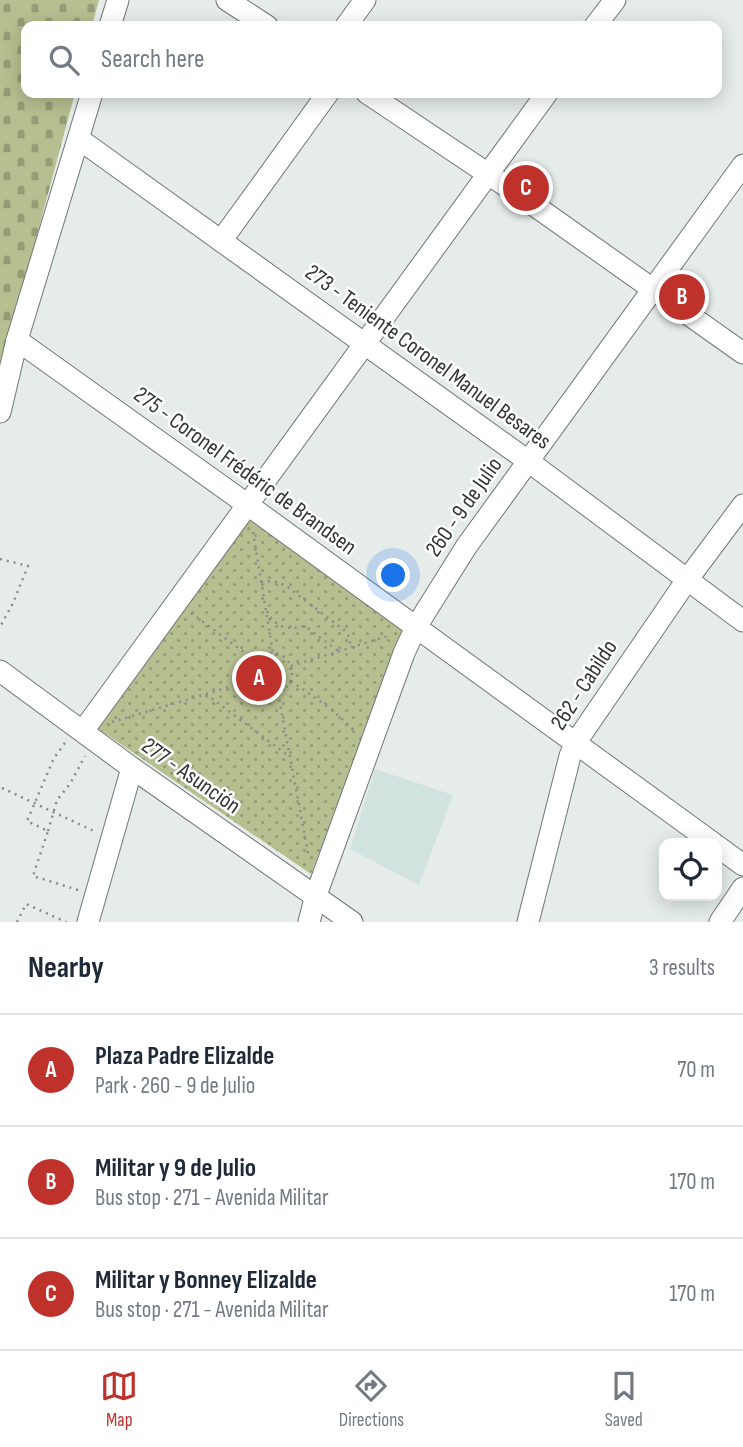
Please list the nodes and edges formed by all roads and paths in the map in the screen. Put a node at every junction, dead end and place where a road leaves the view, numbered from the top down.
1 (118, 0) edge
2 (227, 0) edge
3 (365, 0) edge
4 (615, 0) edge
5 (112, 21) edge
6 (259, 21) edge
7 (350, 21) edge
8 (600, 21) edge
9 (91, 98) edge
10 (324, 98) edge
11 (375, 98) edge
12 (543, 98) edge
13 (79, 139) junction
14 (743, 165) edge
15 (489, 174) junction
16 (221, 241) junction
17 (653, 290) junction
18 (17, 341) junction
19 (365, 344) junction
20 (743, 353) edge
21 (0, 412) edge
22 (528, 461) junction
23 (248, 505) junction
24 (743, 505) edge
25 (0, 559) edge
26 (687, 580) junction
27 (261, 582) junction
28 (177, 602) junction
29 (265, 606) junction
30 (743, 621) edge
31 (0, 627) edge
32 (416, 627) junction
33 (351, 647) junction
34 (338, 651) junction
35 (273, 653) junction
36 (256, 662) junction
37 (291, 666) junction
38 (0, 671) edge
39 (253, 680) junction
40 (290, 681) junction
41 (278, 693) junction
42 (206, 694) junction
43 (85, 732) junction
44 (576, 742) junction
45 (370, 746) junction
46 (290, 757) junction
47 (132, 768) junction
48 (2, 788) dead end
49 (35, 804) junction
50 (54, 812) junction
51 (48, 831) junction
52 (706, 838) edge
53 (112, 840) junction
54 (722, 850) edge
55 (309, 858) dead end
56 (743, 865) edge
57 (743, 888) edge
58 (316, 895) junction
59 (95, 896) junction
60 (17, 922) edge
61 (66, 922) edge
62 (88, 922) edge
63 (309, 922) edge
64 (352, 922) edge
65 (527, 922) edge
66 (720, 922) edge

1 - 5 street
2 - 6 street
3 - 7 street
4 - 8 street
9 - 13 street
10 - 16 street
11 - 15 street
12 - 15 street
13 - 16 street, 273 - Teniente Coronel Manuel Besares
13 - 18 street
14 - 17 street, 260 - 9 de Julio
15 - 17 street
15 - 19 street
16 - 19 street, 273 - Teniente Coronel Manuel Besares
17 - 20 street
17 - 22 street, 260 - 9 de Julio
18 - 21 street
18 - 23 street, 275 - Coronel Frédéric de Brandsen
19 - 22 street, 273 - Teniente Coronel Manuel Besares
19 - 23 street
22 - 26 street, 273 - Teniente Coronel Manuel Besares
22 - 32 street, 260 - 9 de Julio
23 - 27 path
23 - 28 street
23 - 32 street, 275 - Coronel Frédéric de Brandsen
24 - 26 street, 262 - Cabildo
25 - 31 path
26 - 30 street, 273 - Teniente Coronel Manuel Besares
26 - 44 street, 262 - Cabildo
27 - 29 path
27 - 33 path
28 - 36 path
28 - 43 street
29 - 34 path
29 - 35 path
32 - 33 path
32 - 44 street, 275 - Coronel Frédéric de Brandsen
32 - 45 street, 260 - 9 de Julio
33 - 34 path
34 - 37 path
35 - 36 path
35 - 37 path
36 - 39 path
37 - 40 path
38 - 43 street, 277 - Asunción
39 - 41 path
39 - 42 path
40 - 41 path
40 - 45 path
41 - 46 path
42 - 43 path
42 - 46 path
43 - 47 street, 277 - Asunción
43 - 49 path
43 - 50 path
44 - 52 street, 275 - Coronel Frédéric de Brandsen
44 - 65 street, 262 - Cabildo
45 - 58 street, 260 - 9 de Julio
46 - 55 path
47 - 53 street
47 - 58 street, 277 - Asunción
48 - 49 path
49 - 50 path
49 - 51 path
50 - 51 path
50 - 53 path
51 - 59 path
53 - 59 street
54 - 56 street, 275 - Coronel Frédéric de Brandsen
57 - 66 street
58 - 63 street, 260 - 9 de Julio
58 - 64 street, 277 - Asunción
59 - 62 street
60 - 61 path

